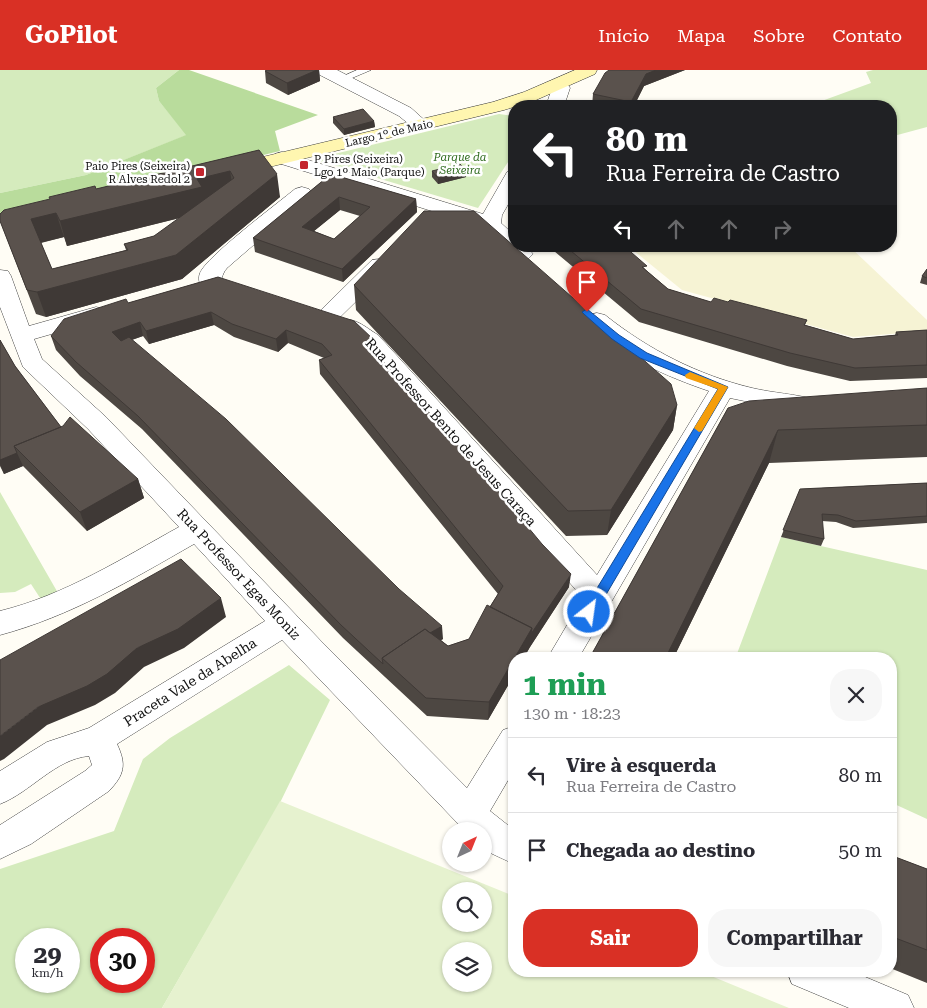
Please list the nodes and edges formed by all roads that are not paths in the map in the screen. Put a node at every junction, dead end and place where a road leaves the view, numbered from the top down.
1 (324, 70) edge
2 (366, 70) edge
3 (589, 70) edge
4 (342, 79) junction
5 (559, 84) junction
6 (522, 100) edge
7 (557, 100) edge
8 (506, 107) edge
9 (421, 125) junction
10 (282, 158) junction
11 (214, 175) edge
12 (508, 187) edge
13 (302, 193) dead end
14 (491, 223) junction
15 (508, 242) edge
16 (396, 249) edge
17 (519, 252) edge
18 (536, 267) edge
19 (0, 276) edge
20 (210, 286) edge
21 (580, 305) edge
22 (114, 309) edge
23 (303, 311) edge
24 (326, 318) junction
25 (21, 336) junction
26 (724, 387) junction
27 (833, 409) edge
28 (198, 529) junction
29 (598, 596) junction
30 (0, 623) edge
31 (285, 623) junction
32 (566, 652) edge
33 (95, 741) junction
34 (508, 750) edge
35 (0, 789) edge
36 (470, 814) junction
37 (0, 843) edge
38 (508, 845) edge
39 (820, 977) edge
40 (895, 1008) edge

1 - 4 street
2 - 4 lane
3 - 5 street, Largo 1º de Maio
4 - 9 street
5 - 6 street, Largo 1º de Maio
5 - 7 street
8 - 9 street, Largo 1º de Maio
9 - 10 street, Largo 1º de Maio
10 - 11 street, Largo 1º de Maio
10 - 14 street
12 - 14 street
13 - 20 street
14 - 15 street
16 - 24 street
17 - 18 street
19 - 25 street, Rua Professor Egas Moniz
21 - 26 street
22 - 25 street
23 - 24 street, Rua Professor Bento de Jesus Caraça
24 - 29 street, Rua Professor Bento de Jesus Caraça
25 - 28 street, Rua Professor Egas Moniz
26 - 27 street
26 - 29 street
28 - 30 street
28 - 31 street, Rua Professor Egas Moniz
29 - 32 street
31 - 33 street, Praceta Vale da Abelha
31 - 36 street, Rua Professor Egas Moniz
33 - 35 street, Praceta Vale da Abelha
33 - 37 street
34 - 36 street
36 - 38 street, Rua Professor Egas Moniz
39 - 40 street

